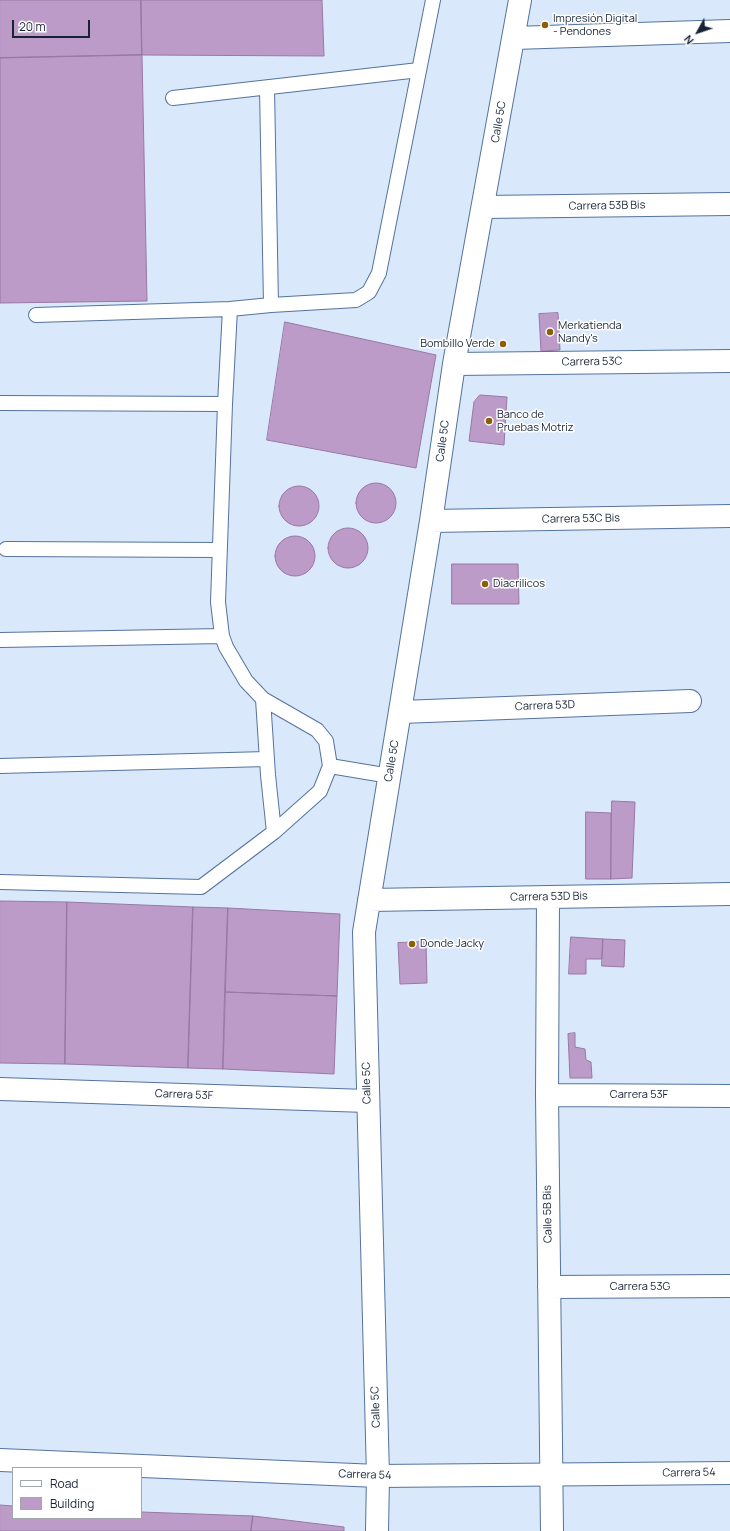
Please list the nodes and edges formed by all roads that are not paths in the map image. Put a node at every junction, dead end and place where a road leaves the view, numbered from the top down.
1 (433, 0) edge
2 (520, 0) edge
3 (730, 32) edge
4 (514, 38) junction
5 (419, 70) junction
6 (267, 88) junction
7 (173, 98) dead end
8 (730, 204) edge
9 (483, 207) junction
10 (271, 305) junction
11 (230, 310) junction
12 (36, 315) dead end
13 (730, 361) edge
14 (454, 364) junction
15 (0, 403) edge
16 (225, 404) junction
17 (730, 516) edge
18 (431, 521) junction
19 (6, 549) dead end
20 (220, 550) junction
21 (222, 636) junction
22 (0, 640) edge
23 (263, 699) junction
24 (690, 700) dead end
25 (401, 712) junction
26 (267, 758) junction
27 (0, 766) edge
28 (330, 766) junction
29 (390, 776) junction
30 (274, 832) junction
31 (0, 882) edge
32 (730, 894) edge
33 (548, 898) junction
34 (369, 900) junction
35 (0, 1089) edge
36 (547, 1095) junction
37 (730, 1096) edge
38 (367, 1101) junction
39 (730, 1286) edge
40 (549, 1287) junction
41 (0, 1460) edge
42 (730, 1473) edge
43 (551, 1474) junction
44 (378, 1476) junction
45 (377, 1531) edge
46 (552, 1531) edge

1 - 5 lane
2 - 4 street, Calle 5C
3 - 4 street
4 - 9 street, Calle 5C
5 - 6 lane
5 - 10 lane
6 - 7 lane
6 - 10 lane
8 - 9 street, Carrera 53B Bis
9 - 14 street, Calle 5C
10 - 11 lane
11 - 12 lane
11 - 16 lane
13 - 14 street, Carrera 53C
14 - 18 street, Calle 5C
15 - 16 lane
16 - 20 lane
17 - 18 street, Carrera 53C Bis
18 - 25 street, Calle 5C
19 - 20 lane
20 - 21 lane
21 - 22 lane
21 - 23 lane
23 - 26 lane
23 - 28 lane
24 - 25 street, Carrera 53D
25 - 29 street, Calle 5C
26 - 27 lane
26 - 30 lane
28 - 29 lane
28 - 30 lane
29 - 34 street, Calle 5C
30 - 31 lane
32 - 33 street, Carrera 53D Bis
33 - 34 street, Carrera 53D Bis
33 - 36 street, Calle 5B Bis
34 - 38 street, Calle 5C
35 - 38 street, Carrera 53F
36 - 37 street, Carrera 53F
36 - 40 street, Calle 5B Bis
38 - 44 street, Calle 5C
39 - 40 street, Carrera 53G
40 - 43 street, Calle 5B Bis
41 - 44 street, Carrera 54
42 - 43 street, Carrera 54
43 - 44 street, Carrera 54
43 - 46 street, Calle 5B Bis
44 - 45 street, Calle 5C

